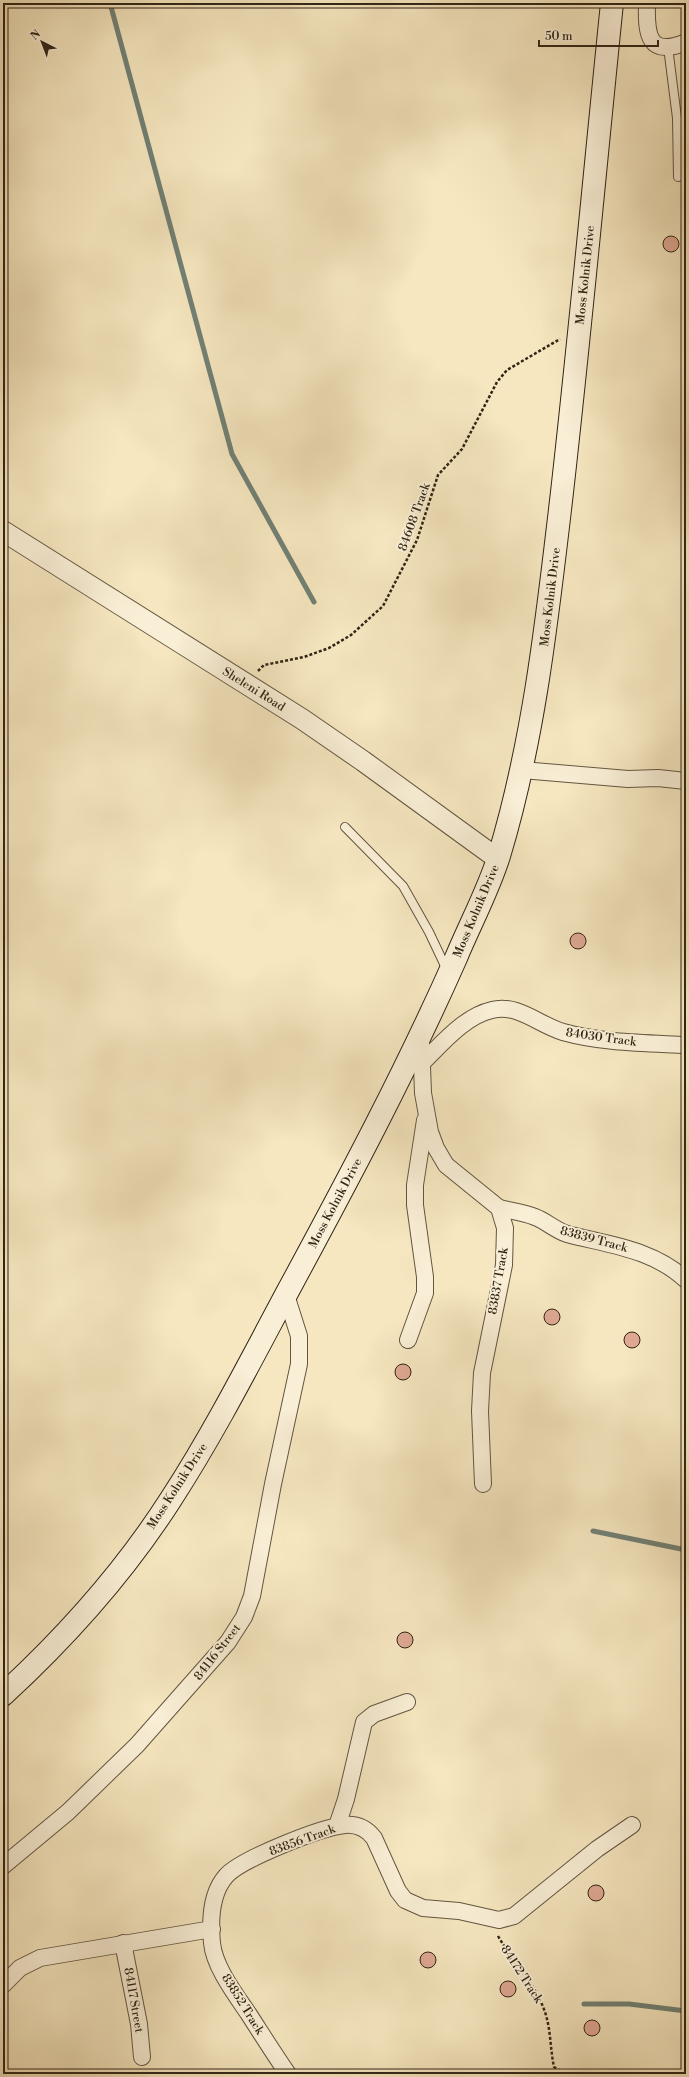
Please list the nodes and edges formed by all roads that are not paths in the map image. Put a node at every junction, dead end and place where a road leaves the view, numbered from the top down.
1 (612, 3) edge
2 (647, 3) edge
3 (686, 42) edge
4 (668, 48) junction
5 (678, 177) dead end
6 (3, 531) edge
7 (522, 770) junction
8 (686, 782) edge
9 (345, 827) dead end
10 (498, 859) junction
11 (449, 974) junction
12 (421, 1036) junction
13 (686, 1045) edge
14 (420, 1065) junction
15 (426, 1114) junction
16 (499, 1208) junction
17 (686, 1280) edge
18 (286, 1294) junction
19 (408, 1340) dead end
20 (483, 1484) dead end
21 (3, 1695) edge
22 (407, 1702) dead end
23 (632, 1825) dead end
24 (337, 1826) junction
25 (3, 1866) edge
26 (212, 1929) junction
27 (123, 1943) junction
28 (3, 1985) edge
29 (142, 2057) dead end
30 (288, 2074) edge

1 - 7 main road, Moss Kolnik Drive
2 - 4 street
3 - 4 street
4 - 5 lane
6 - 10 street, Sheleni Road
7 - 8 street
7 - 10 main road, Moss Kolnik Drive
9 - 11 lane
10 - 11 main road, Moss Kolnik Drive
11 - 12 main road, Moss Kolnik Drive
12 - 14 street
12 - 18 main road, Moss Kolnik Drive
13 - 14 street, 84030 Track
14 - 15 street
15 - 16 street
15 - 19 street
16 - 17 street, 83839 Track
16 - 20 street, 83837 Track
18 - 21 main road, Moss Kolnik Drive
18 - 25 street, 84116 Street
22 - 24 street
23 - 24 street, 83856 Track
24 - 26 street, 83856 Track
26 - 27 street
26 - 30 street, 83852 Track
27 - 28 street
27 - 29 street, 84117 Street

